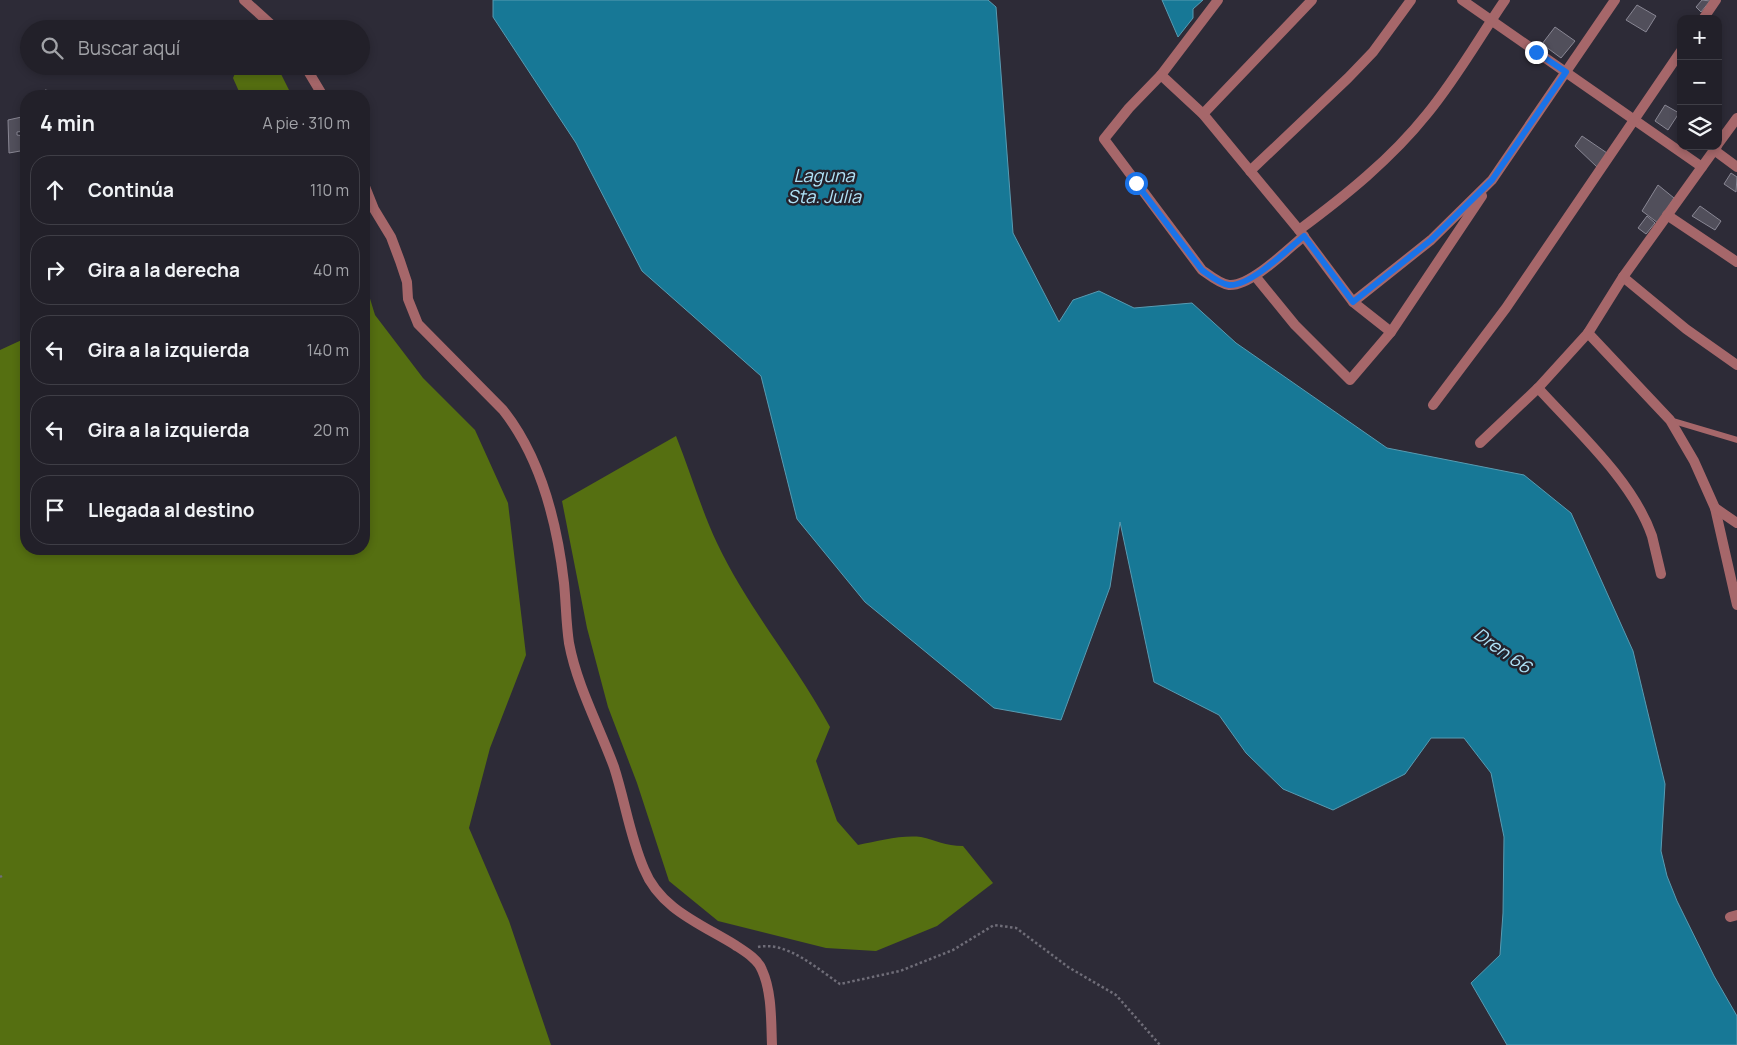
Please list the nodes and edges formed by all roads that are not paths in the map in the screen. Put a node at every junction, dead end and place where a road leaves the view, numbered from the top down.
1 (244, 0) edge
2 (1218, 0) edge
3 (1312, 0) edge
4 (1411, 0) edge
5 (1462, 0) edge
6 (1505, 0) edge
7 (1615, 0) edge
8 (1716, 0) edge
9 (1706, 15) edge
10 (266, 20) edge
11 (1491, 20) junction
12 (1677, 57) edge
13 (1566, 72) junction
14 (310, 75) edge
15 (1161, 75) junction
16 (319, 90) edge
17 (1202, 114) junction
18 (1737, 118) edge
19 (1634, 120) junction
20 (1722, 139) edge
21 (1714, 150) edge
22 (1719, 150) edge
23 (1737, 167) edge
24 (1702, 168) junction
25 (1250, 172) junction
26 (1492, 180) junction
27 (370, 197) edge
28 (1667, 215) junction
29 (1302, 233) junction
30 (1737, 262) edge
31 (1255, 276) junction
32 (1623, 277) junction
33 (1353, 302) junction
34 (1391, 332) junction
35 (1588, 333) junction
36 (1737, 365) edge
37 (1538, 388) junction
38 (1433, 405) dead end
39 (1670, 420) junction
40 (1737, 440) edge
41 (1480, 443) dead end
42 (1715, 508) junction
43 (1737, 523) edge
44 (1661, 574) dead end
45 (1737, 605) edge
46 (772, 1045) edge

1 - 10 street
2 - 15 street
3 - 17 street
4 - 25 street
5 - 11 street
6 - 11 street
7 - 13 street
8 - 9 street
11 - 13 street
11 - 29 street
12 - 19 street
13 - 19 street
13 - 26 street
14 - 16 street
15 - 17 street
15 - 31 street
17 - 25 street
18 - 20 street
19 - 24 street
19 - 38 street
21 - 24 street
22 - 23 street
24 - 28 street
25 - 29 street
26 - 33 street
26 - 34 street
27 - 46 street
28 - 30 street
28 - 32 street
29 - 31 street
29 - 33 street
31 - 34 street
32 - 35 street
32 - 36 street
33 - 34 street
35 - 37 street
35 - 39 street
37 - 41 street
37 - 44 street
39 - 40 lane
39 - 42 street
42 - 43 street
42 - 45 street

